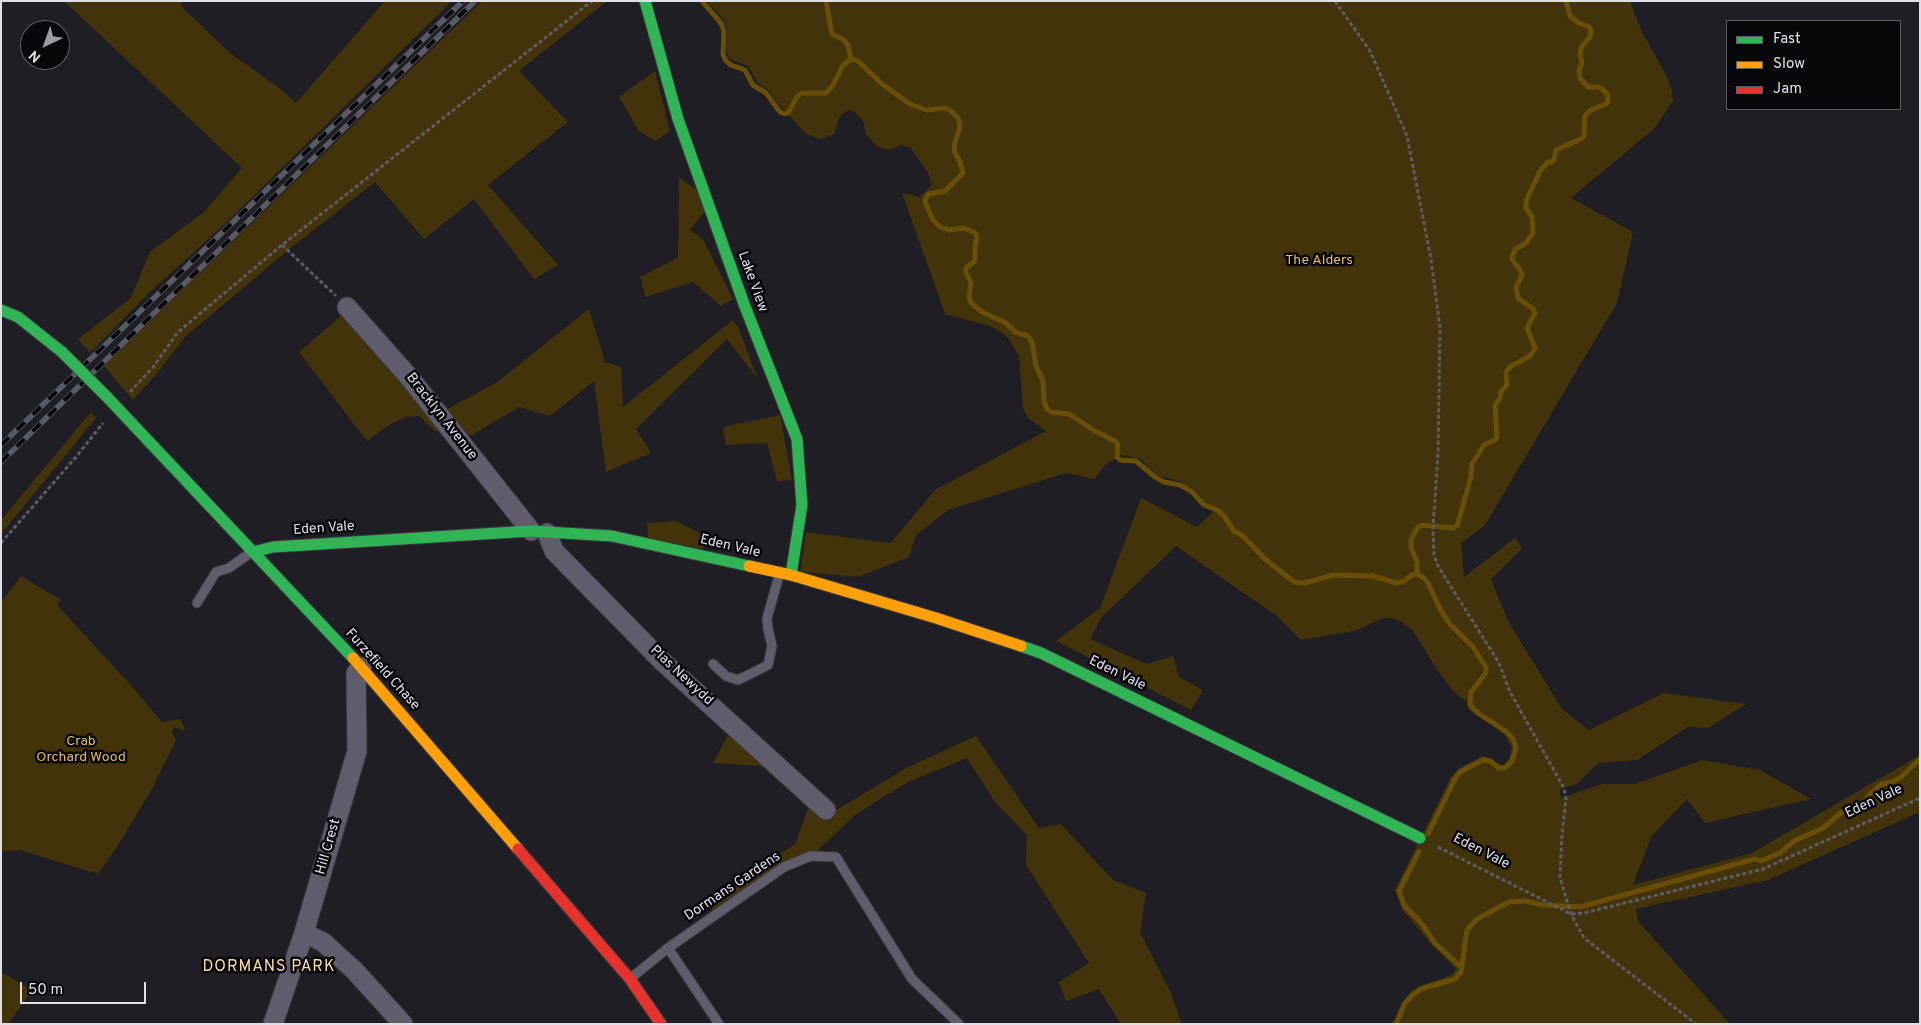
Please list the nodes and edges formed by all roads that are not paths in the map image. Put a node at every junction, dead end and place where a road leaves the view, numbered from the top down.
1 (645, 1) edge
2 (347, 307) road end
3 (1, 310) edge
4 (539, 532) junction
5 (253, 552) junction
6 (779, 573) junction
7 (791, 575) junction
8 (197, 603) dead end
9 (713, 664) dead end
10 (362, 667) junction
11 (826, 810) dead end
12 (1420, 838) road end
13 (304, 934) junction
14 (668, 948) junction
15 (630, 979) junction
16 (273, 1024) edge
17 (403, 1024) edge
18 (661, 1024) edge
19 (719, 1024) edge
20 (959, 1024) edge

1 - 7 street, Lake View
2 - 4 street, Bracklyn Avenue
3 - 5 street, Furzefield Chase, bridge
4 - 5 street, Eden Vale
4 - 6 street, Eden Vale
4 - 11 street, Plas Newydd
5 - 8 lane
5 - 10 street, Furzefield Chase
6 - 7 street, Eden Vale
6 - 9 lane
7 - 12 street, Eden Vale
10 - 13 street, Hill Crest
10 - 15 street, Furzefield Chase
13 - 16 street, Hill Crest
13 - 17 street
14 - 15 lane, Dormans Gardens
14 - 19 lane
14 - 20 lane, Dormans Gardens
15 - 18 street, Furzefield Chase

